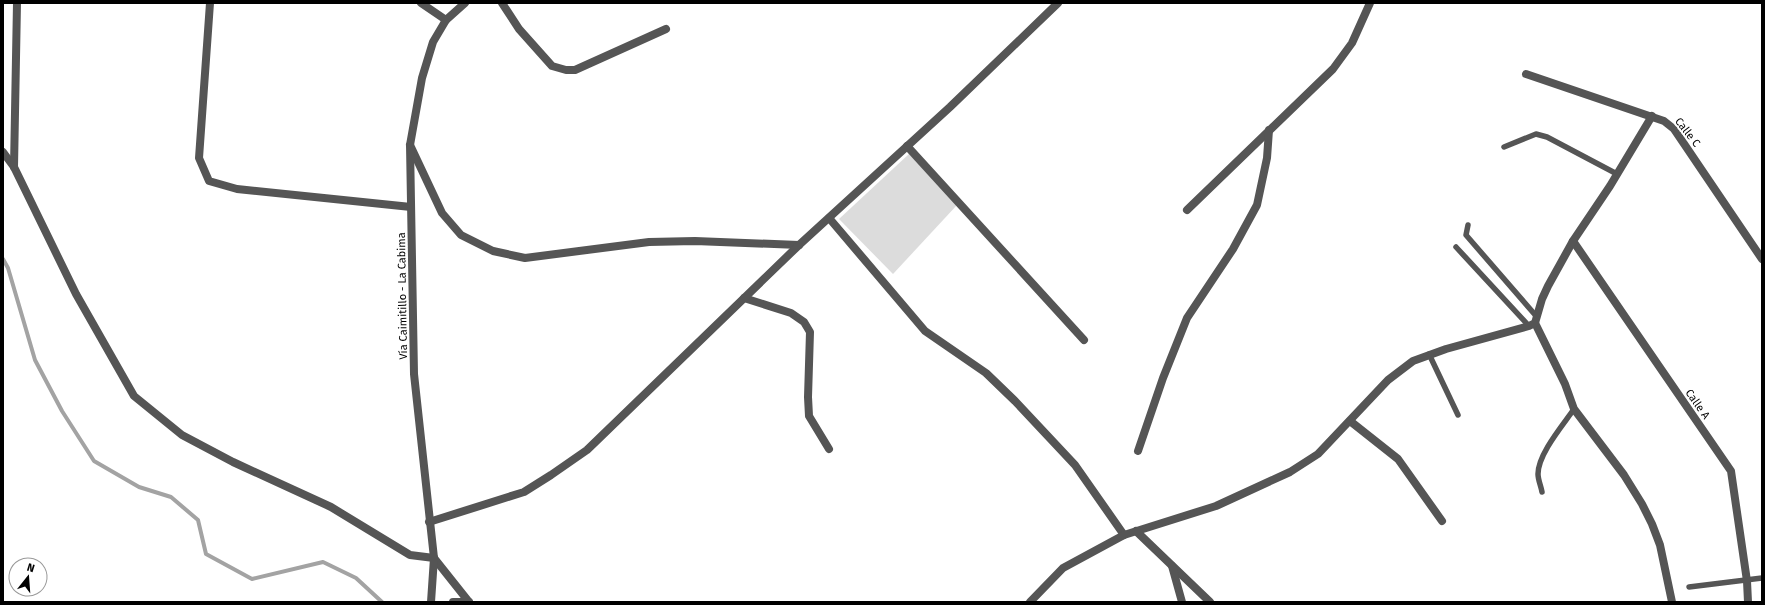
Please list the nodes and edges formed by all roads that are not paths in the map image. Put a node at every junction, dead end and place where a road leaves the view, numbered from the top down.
1 (17, 3) edge
2 (210, 3) edge
3 (421, 3) edge
4 (465, 3) edge
5 (502, 3) edge
6 (1058, 3) edge
7 (1370, 3) edge
8 (446, 20) junction
9 (666, 28) dead end
10 (1526, 74) dead end
11 (1652, 116) junction
12 (1269, 130) junction
13 (410, 144) junction
14 (907, 146) junction
15 (1504, 147) dead end
16 (3, 152) edge
17 (14, 167) junction
18 (1618, 174) junction
19 (411, 207) junction
20 (1187, 210) dead end
21 (829, 218) junction
22 (1468, 225) dead end
23 (1573, 241) junction
24 (799, 245) junction
25 (1456, 247) dead end
26 (1762, 259) edge
27 (744, 298) junction
28 (1534, 322) junction
29 (1084, 340) dead end
30 (1429, 354) junction
31 (1574, 409) junction
32 (1458, 415) dead end
33 (1350, 421) junction
34 (829, 449) dead end
35 (1138, 450) dead end
36 (1542, 492) dead end
37 (1442, 521) dead end
38 (429, 522) junction
39 (1136, 531) junction
40 (1124, 535) junction
41 (434, 558) junction
42 (1171, 565) junction
43 (1762, 578) edge
44 (1747, 581) junction
45 (1689, 587) dead end
46 (431, 602) edge
47 (453, 602) edge
48 (469, 602) edge
49 (1030, 602) edge
50 (1182, 602) edge
51 (1210, 602) edge
52 (1672, 602) edge
53 (1748, 602) edge

1 - 17 street
2 - 19 street
3 - 8 street
4 - 8 street, Vía Caimitillo - La Cabima
5 - 9 street
6 - 14 street
7 - 12 street
8 - 13 street, Vía Caimitillo - La Cabima
10 - 11 street, Calle C
11 - 18 street
11 - 26 street, Calle C
12 - 20 street
12 - 35 street
13 - 19 street, Vía Caimitillo - La Cabima
13 - 24 street
14 - 21 street
14 - 29 street
15 - 18 lane
16 - 17 street
17 - 41 street
18 - 23 street
19 - 38 street, Vía Caimitillo - La Cabima
21 - 24 street
21 - 40 street
22 - 28 lane
23 - 28 street
23 - 44 street, Calle A
24 - 27 street
25 - 28 lane
27 - 34 street
27 - 38 street
28 - 30 street
28 - 31 street
30 - 32 lane
30 - 33 street
31 - 36 lane
31 - 52 street
33 - 37 street
33 - 39 street
38 - 41 street, Vía Caimitillo - La Cabima
39 - 40 street
39 - 42 street
40 - 49 street
41 - 46 street, Vía Caimitillo - La Cabima
41 - 48 street
42 - 50 street
42 - 51 street
43 - 44 lane
44 - 45 lane
44 - 53 street, Calle A
47 - 48 street

